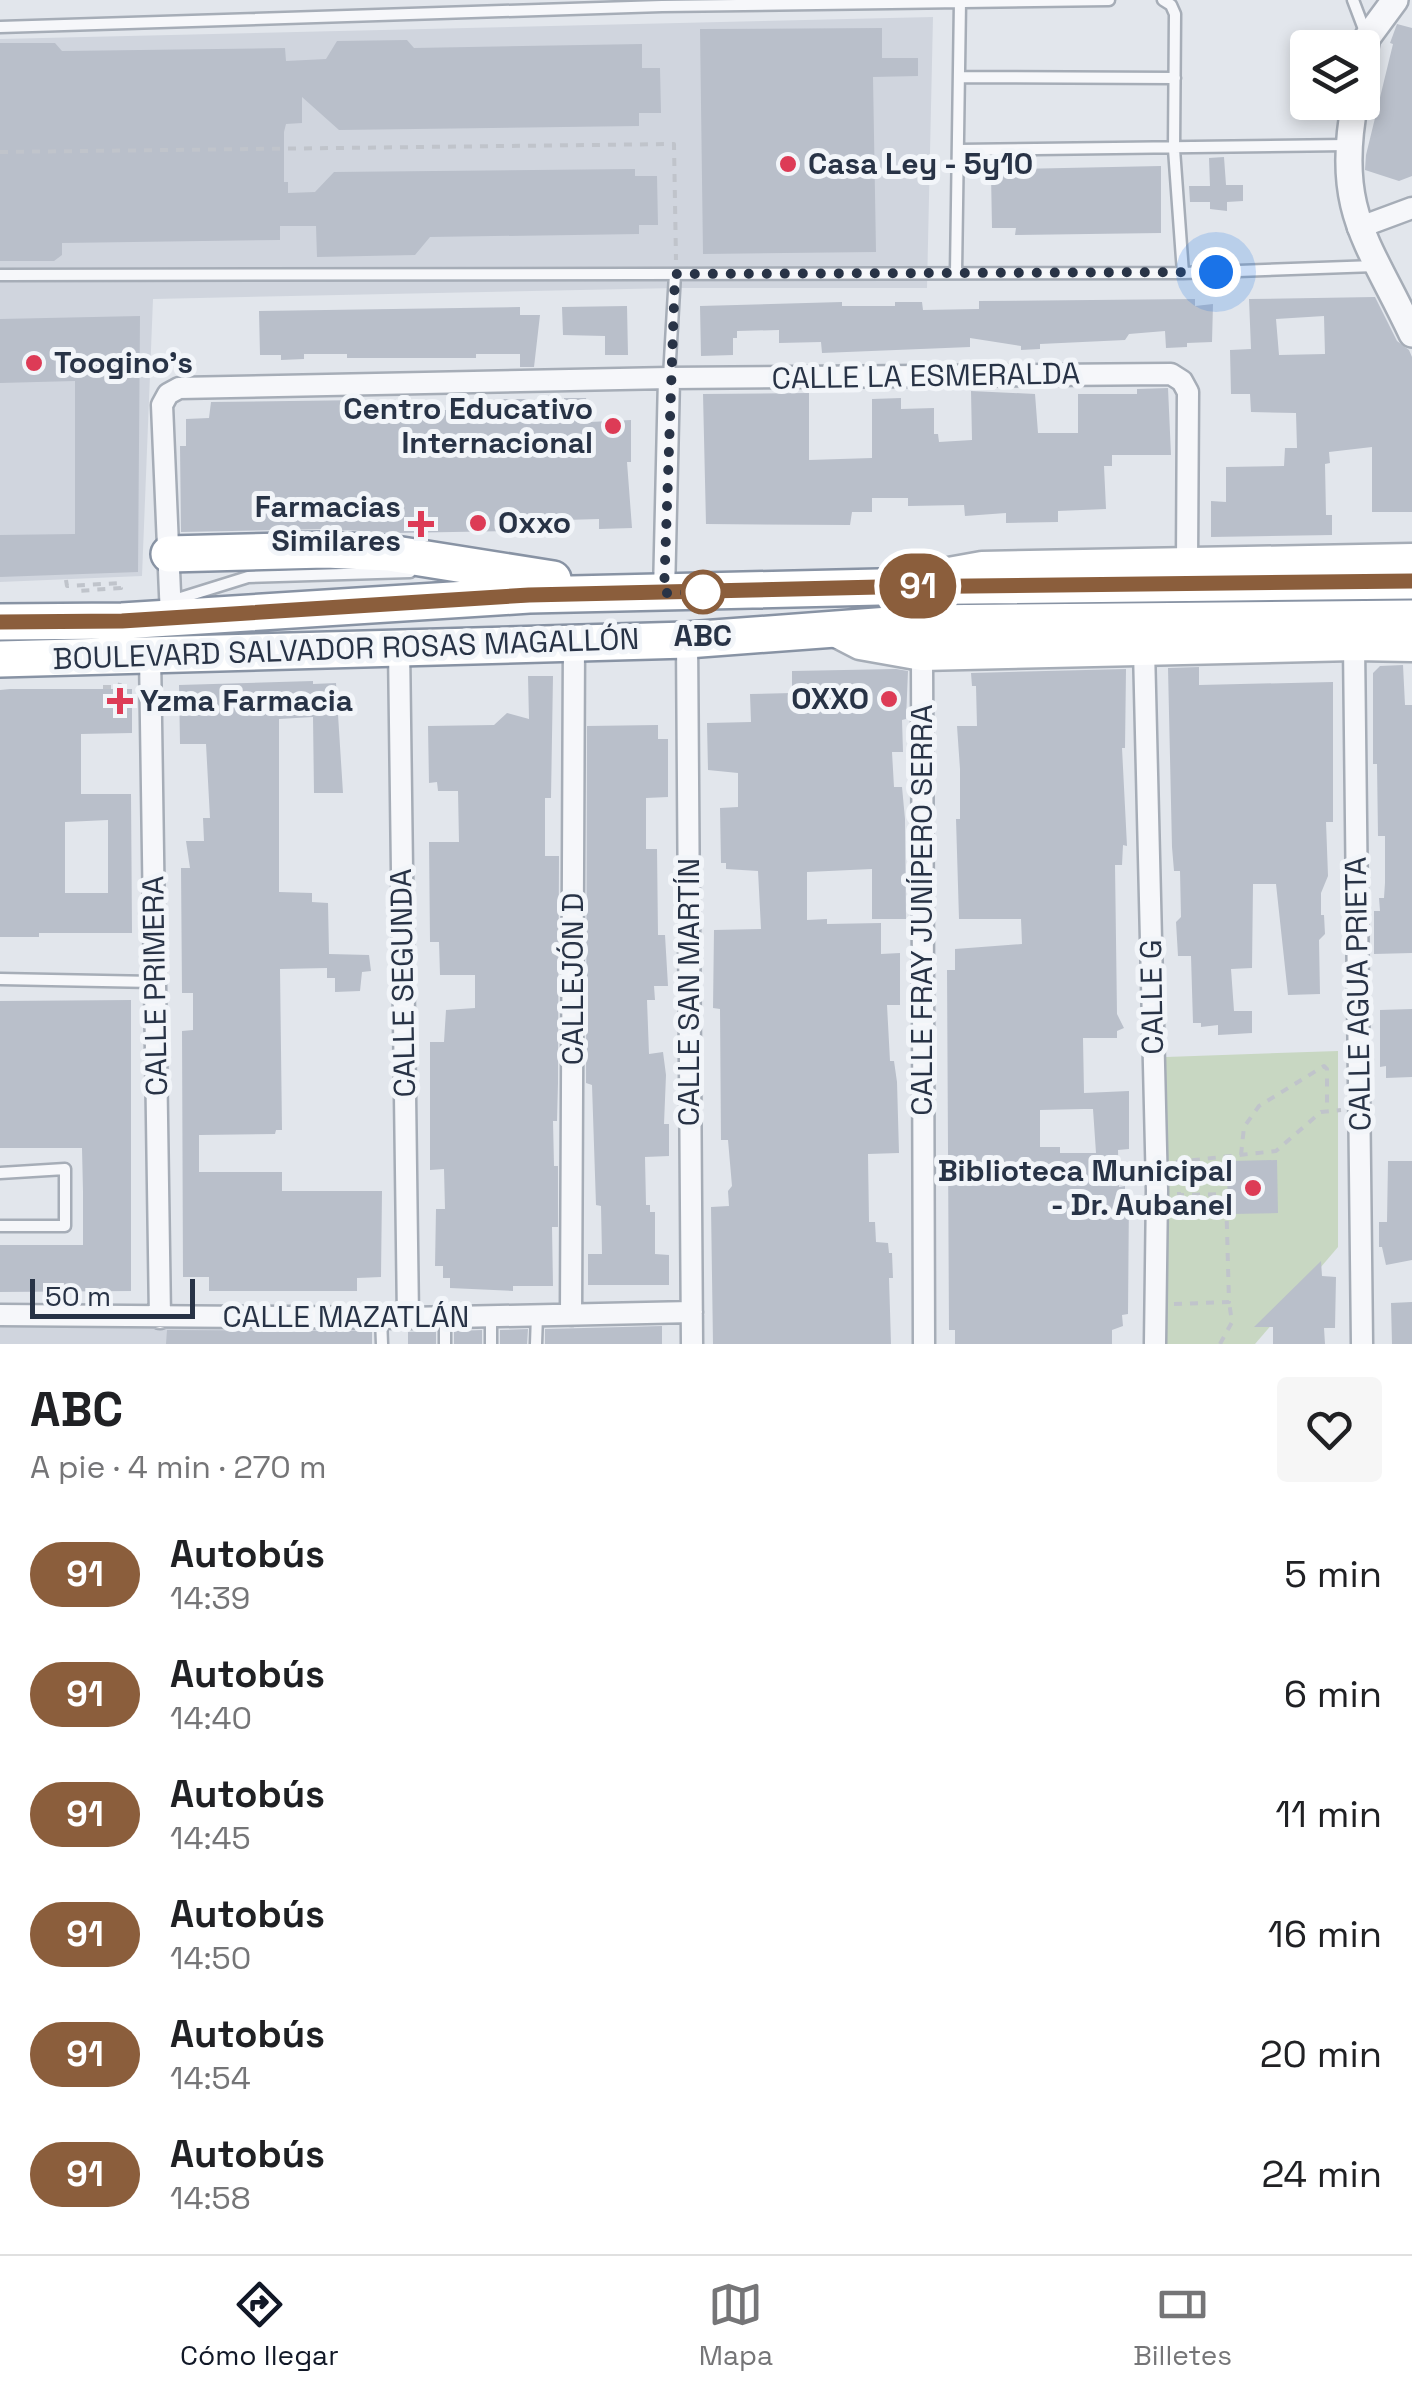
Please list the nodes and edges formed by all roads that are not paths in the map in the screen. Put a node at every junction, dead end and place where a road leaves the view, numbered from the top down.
1 (1109, 0) edge
2 (1163, 0) edge
3 (1353, 0) edge
4 (1395, 0) edge
5 (960, 2) edge
6 (0, 27) edge
7 (1360, 30) edge
8 (1377, 30) edge
9 (960, 77) junction
10 (1174, 78) junction
11 (1352, 120) edge
12 (1347, 145) junction
13 (1174, 149) junction
14 (960, 150) junction
15 (1412, 208) edge
16 (1358, 228) junction
17 (1376, 266) junction
18 (956, 272) junction
19 (1182, 273) junction
20 (675, 274) junction
21 (0, 275) edge
22 (1412, 334) edge
23 (669, 378) junction
24 (170, 554) junction
25 (1412, 559) edge
26 (1187, 562) junction
27 (492, 570) junction
28 (1412, 581) edge
29 (879, 587) junction
30 (651, 593) junction
31 (171, 609) junction
32 (1412, 618) edge
33 (0, 622) edge
34 (830, 628) junction
35 (687, 640) junction
36 (574, 644) junction
37 (1354, 644) junction
38 (1412, 646) edge
39 (399, 648) junction
40 (1144, 649) junction
41 (150, 655) junction
42 (922, 655) junction
43 (0, 659) edge
44 (0, 979) edge
45 (155, 982) junction
46 (0, 1172) edge
47 (0, 1226) edge
48 (692, 1312) junction
49 (572, 1314) junction
50 (0, 1315) edge
51 (491, 1316) junction
52 (536, 1316) junction
53 (160, 1318) junction
54 (382, 1318) junction
55 (408, 1318) junction
56 (445, 1318) junction
57 (382, 1344) edge
58 (445, 1344) edge
59 (491, 1344) edge
60 (536, 1344) edge
61 (692, 1344) edge
62 (924, 1344) edge
63 (1155, 1344) edge
64 (1362, 1344) edge

1 - 5 lane
2 - 10 lane
3 - 7 lane
4 - 8 street
5 - 6 lane
5 - 9 lane
9 - 10 lane
9 - 14 lane
10 - 13 lane
11 - 12 street
12 - 13 lane
12 - 16 street
13 - 14 lane
13 - 19 lane
14 - 18 lane
15 - 16 street
16 - 17 street
17 - 19 lane
17 - 22 street
18 - 19 lane
18 - 20 lane
20 - 21 lane
20 - 23 lane
23 - 24 street
23 - 26 street, CALLE LA ESMERALDA
23 - 30 street
24 - 27 highway
24 - 31 street
25 - 26 main road
26 - 29 main road
27 - 30 highway
27 - 31 lane
28 - 29 highway, BOULEVARD SALVADOR ROSAS MAGALLÓN
29 - 30 highway, BOULEVARD SALVADOR ROSAS MAGALLÓN
30 - 31 highway, BOULEVARD SALVADOR ROSAS MAGALLÓN
31 - 33 highway, BOULEVARD SALVADOR ROSAS MAGALLÓN
32 - 34 highway, BOULEVARD SALVADOR ROSAS MAGALLÓN
34 - 35 highway, BOULEVARD SALVADOR ROSAS MAGALLÓN
34 - 42 main road
35 - 36 highway, BOULEVARD SALVADOR ROSAS MAGALLÓN
35 - 48 street, CALLE SAN MARTÍN
36 - 39 highway, BOULEVARD SALVADOR ROSAS MAGALLÓN
36 - 49 street, CALLEJÓN D
37 - 38 main road
37 - 40 main road
37 - 64 street, CALLE AGUA PRIETA
39 - 41 highway, BOULEVARD SALVADOR ROSAS MAGALLÓN
39 - 55 street, CALLE SEGUNDA
40 - 42 main road
40 - 63 street, CALLE G
41 - 43 highway, BOULEVARD SALVADOR ROSAS MAGALLÓN
41 - 45 street, CALLE PRIMERA
42 - 62 street, CALLE FRAY JUNÍPERO SERRA
44 - 45 lane
45 - 53 street, CALLE PRIMERA
46 - 47 lane
48 - 49 street, CALLE MAZATLÁN
48 - 61 street, CALLE SAN MARTÍN
49 - 52 street, CALLE MAZATLÁN
50 - 53 street, CALLE MAZATLÁN
51 - 52 street, CALLE MAZATLÁN
51 - 56 street, CALLE MAZATLÁN
51 - 59 lane
52 - 60 lane
53 - 54 street, CALLE MAZATLÁN
54 - 55 street, CALLE MAZATLÁN
54 - 57 lane
55 - 56 street, CALLE MAZATLÁN
56 - 58 lane

